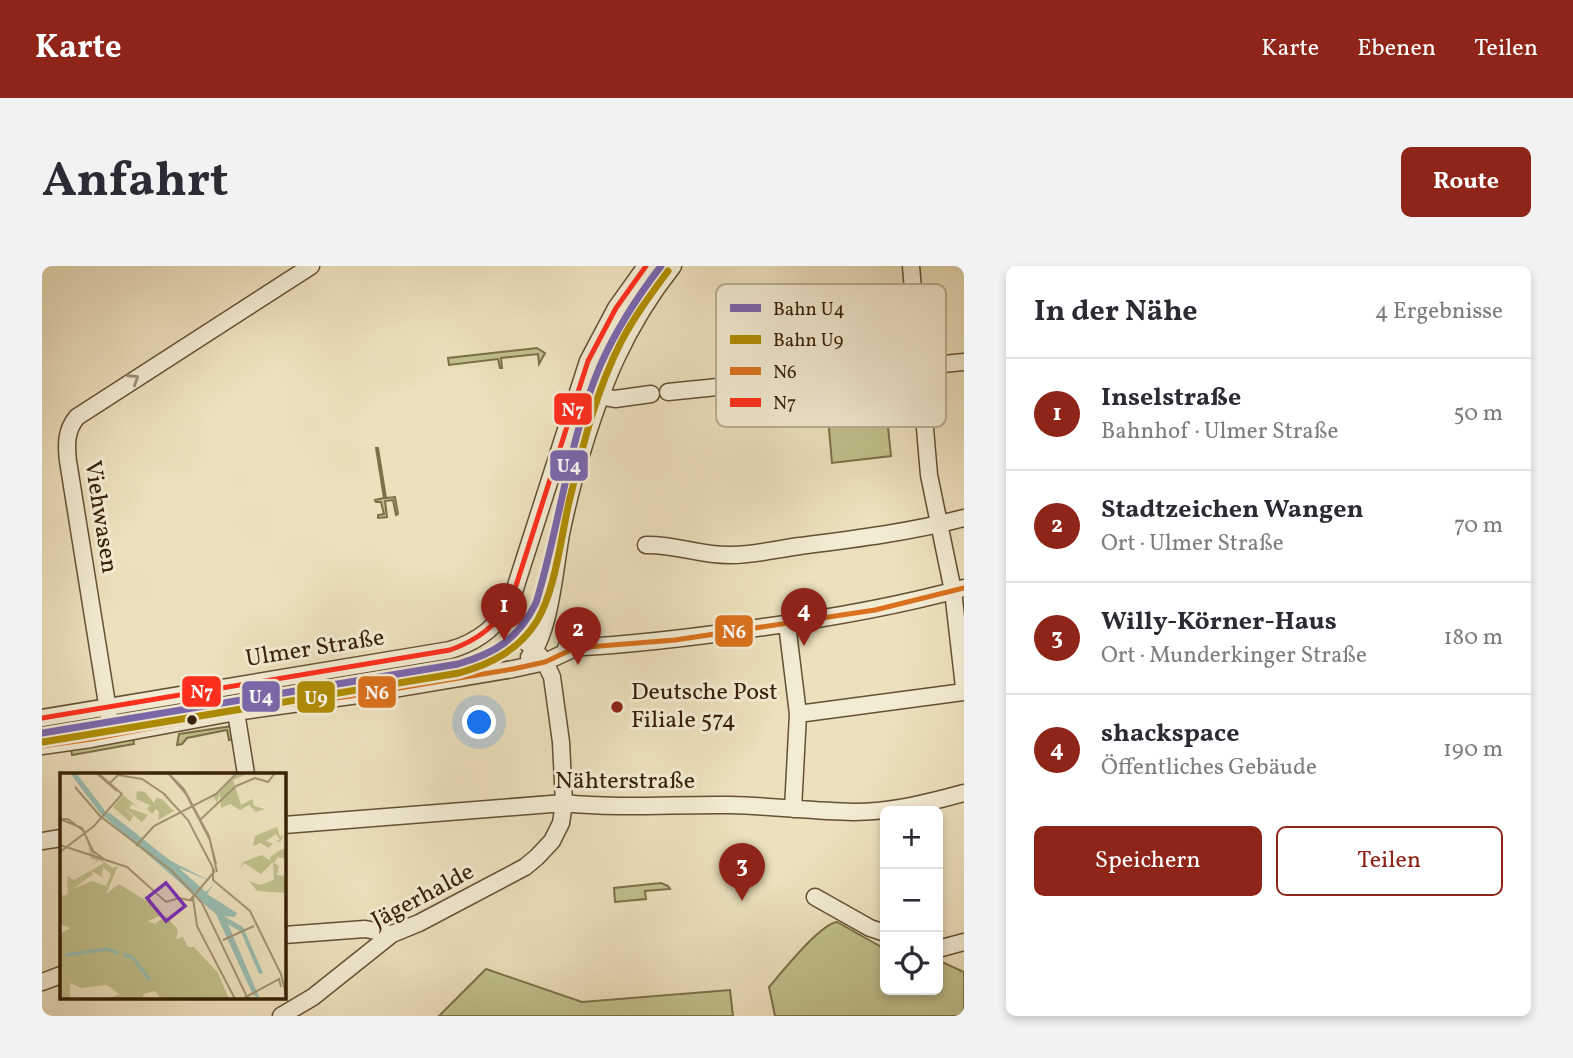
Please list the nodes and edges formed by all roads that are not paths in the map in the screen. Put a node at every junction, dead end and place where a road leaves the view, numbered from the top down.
1 (311, 266) edge
2 (646, 266) edge
3 (673, 266) edge
4 (911, 266) edge
5 (912, 284) edge
6 (964, 362) edge
7 (946, 364) edge
8 (716, 387) edge
9 (599, 396) junction
10 (925, 427) edge
11 (964, 518) edge
12 (940, 524) junction
13 (646, 545) dead end
14 (959, 590) edge
15 (500, 619) junction
16 (787, 624) junction
17 (540, 656) junction
18 (964, 690) edge
19 (108, 708) junction
20 (236, 712) junction
21 (798, 714) junction
22 (42, 718) edge
23 (113, 735) junction
24 (42, 746) edge
25 (246, 773) edge
26 (964, 793) edge
27 (564, 803) junction
28 (793, 809) junction
29 (285, 825) edge
30 (60, 838) edge
31 (42, 841) edge
32 (815, 897) dead end
33 (882, 932) edge
34 (392, 934) junction
35 (285, 935) edge
36 (964, 942) edge
37 (943, 948) edge
38 (60, 975) edge
39 (42, 982) edge
40 (281, 1016) edge

19 -> 1 street, Viehwasen
2 - 15 street
3 - 9 street
4 - 5 street
6 - 7 street
8 - 9 street
9 - 17 street
10 - 12 street
11 - 12 street
12 - 13 street
12 - 14 street
14 - 16 street, Ulmer Straße
14 - 18 street
15 - 17 street
15 - 19 street, Ulmer Straße
16 - 17 street, Ulmer Straße
16 - 21 street
17 - 20 street, Ulmer Straße
17 - 27 street, Jägerhalde
18 - 21 street
19 - 22 street, Ulmer Straße
19 - 23 street, Viehwasen
20 - 23 street, Ulmer Straße
20 - 25 street
21 - 28 street
23 - 24 street, Ulmer Straße
26 - 28 street, Nähterstraße
27 - 28 street, Nähterstraße
27 - 29 street, Nähterstraße
27 - 34 street, Jägerhalde
30 - 31 street
32 - 33 street
34 - 35 street
34 - 40 street, Jägerhalde
36 - 37 street
38 - 39 street

